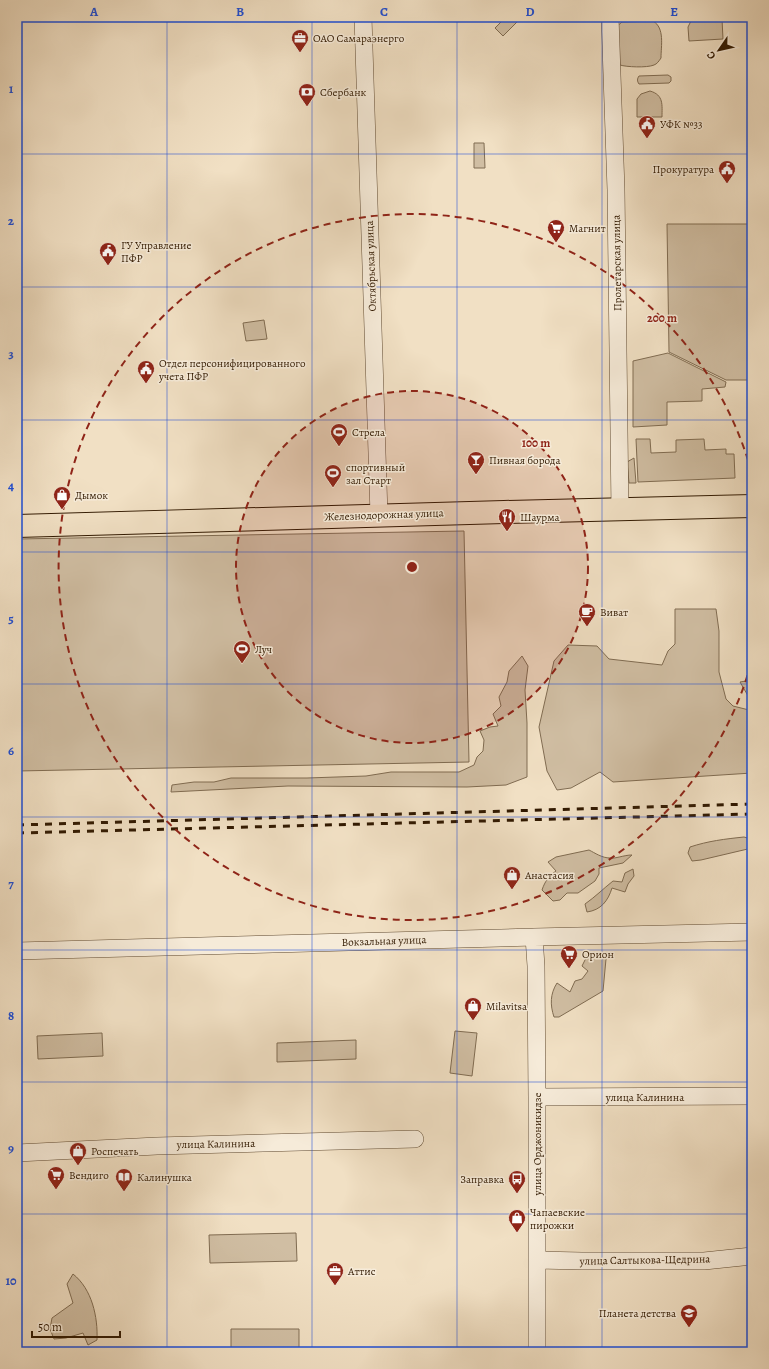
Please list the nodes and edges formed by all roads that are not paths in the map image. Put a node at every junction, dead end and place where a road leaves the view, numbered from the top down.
1 (364, 17) edge
2 (610, 17) edge
3 (752, 506) edge
4 (620, 510) junction
5 (379, 515) junction
6 (17, 526) edge
7 (752, 932) edge
8 (534, 937) junction
9 (17, 951) edge
10 (752, 1096) edge
11 (538, 1097) junction
12 (415, 1139) dead end
13 (17, 1153) edge
14 (752, 1256) edge
15 (537, 1260) junction
16 (537, 1352) edge

1 - 5 street, Октябрьская улица
2 - 4 street, Пролетарская улица
3 - 4 main road, Железнодорожная улица
4 - 5 main road, Железнодорожная улица
5 - 6 main road, Железнодорожная улица
7 - 8 street, Вокзальная улица
8 - 9 street, Вокзальная улица
8 - 11 street, улица Орджоникидзе
10 - 11 street, улица Калинина
11 - 15 street, улица Орджоникидзе
12 - 13 street, улица Калинина
14 - 15 street, улица Салтыкова-Щедрина
15 - 16 street, улица Орджоникидзе

